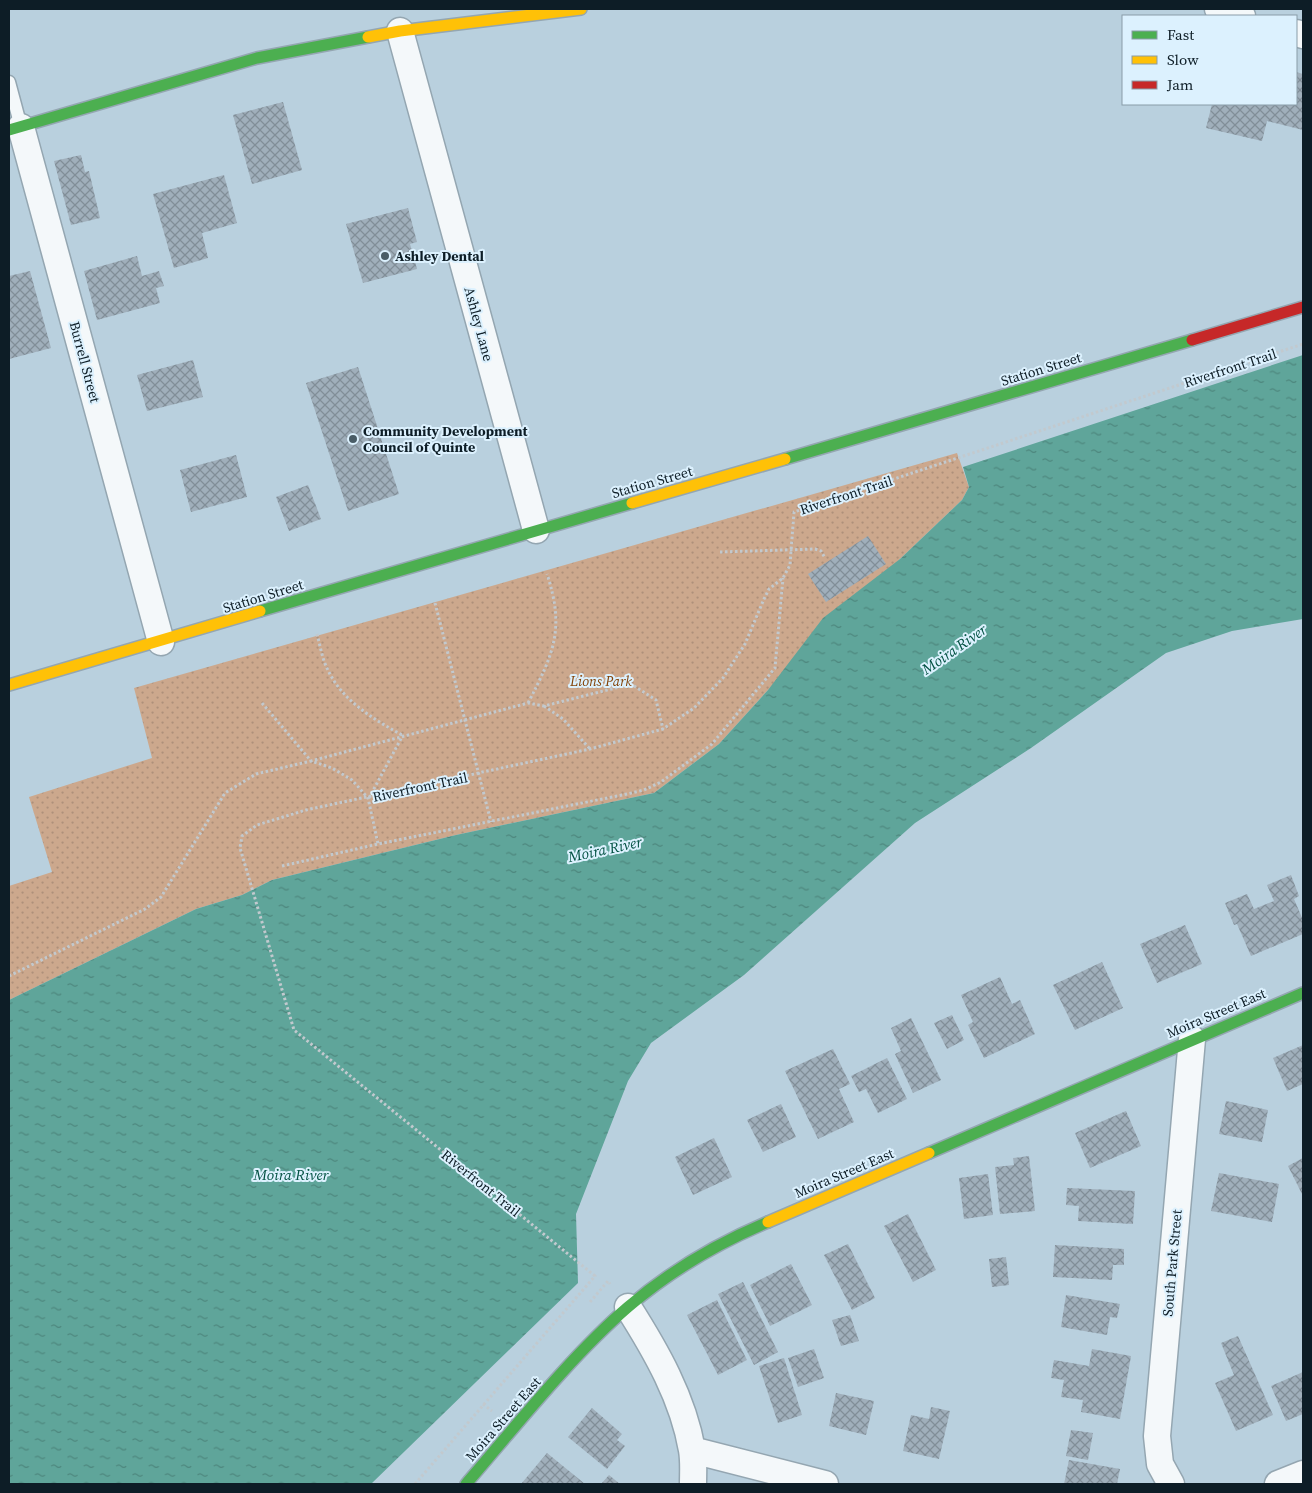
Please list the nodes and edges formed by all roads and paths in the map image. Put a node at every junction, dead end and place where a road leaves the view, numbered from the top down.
1 (582, 9) edge
2 (1218, 9) edge
3 (1239, 15) edge
4 (400, 31) junction
5 (9, 82) edge
6 (15, 128) edge
7 (1303, 307) edge
8 (1303, 344) edge
9 (536, 530) junction
10 (792, 548) junction
11 (720, 552) dead end
12 (825, 558) dead end
13 (547, 574) dead end
14 (783, 578) junction
15 (435, 603) dead end
16 (317, 634) dead end
17 (162, 642) junction
18 (9, 685) edge
19 (262, 703) dead end
20 (528, 703) junction
21 (544, 706) junction
22 (466, 719) junction
23 (663, 729) junction
24 (403, 735) junction
25 (590, 749) junction
26 (311, 761) junction
27 (480, 774) junction
28 (368, 798) junction
29 (491, 822) junction
30 (378, 844) junction
31 (282, 866) dead end
32 (9, 976) edge
33 (1303, 993) edge
34 (1192, 1040) junction
35 (628, 1307) junction
36 (692, 1450) junction
37 (1303, 1474) edge
38 (415, 1484) edge
39 (466, 1484) edge
40 (693, 1484) edge
41 (826, 1484) edge
42 (1171, 1484) edge
43 (1278, 1484) edge

1 - 4 street
2 - 3 street
4 - 6 street
4 - 9 street, Ashley Lane
5 - 6 lane, Burrell Street
6 - 17 street, Burrell Street
7 - 9 street, Station Street
8 - 10 path, Riverfront Trail
9 - 17 street, Station Street
10 - 11 path
10 - 12 path
10 - 14 path, Riverfront Trail
13 - 20 path
14 - 23 path, Riverfront Trail
14 - 29 path
15 - 22 path
16 - 24 path
17 - 18 street, Station Street
19 - 26 path
20 - 21 path
20 - 22 path
21 - 23 path
21 - 25 path
22 - 24 path
22 - 27 path
23 - 25 path, Riverfront Trail
24 - 26 path
24 - 28 path
25 - 27 path, Riverfront Trail
26 - 28 path
26 - 32 path
27 - 28 path, Riverfront Trail
27 - 29 path
28 - 30 path
28 - 38 path, Riverfront Trail
29 - 30 path
30 - 31 path
33 - 34 street, Moira Street East
34 - 35 street, Moira Street East
34 - 42 street, South Park Street
35 - 36 street
35 - 39 street, Moira Street East
36 - 40 street
36 - 41 street
37 - 43 street

